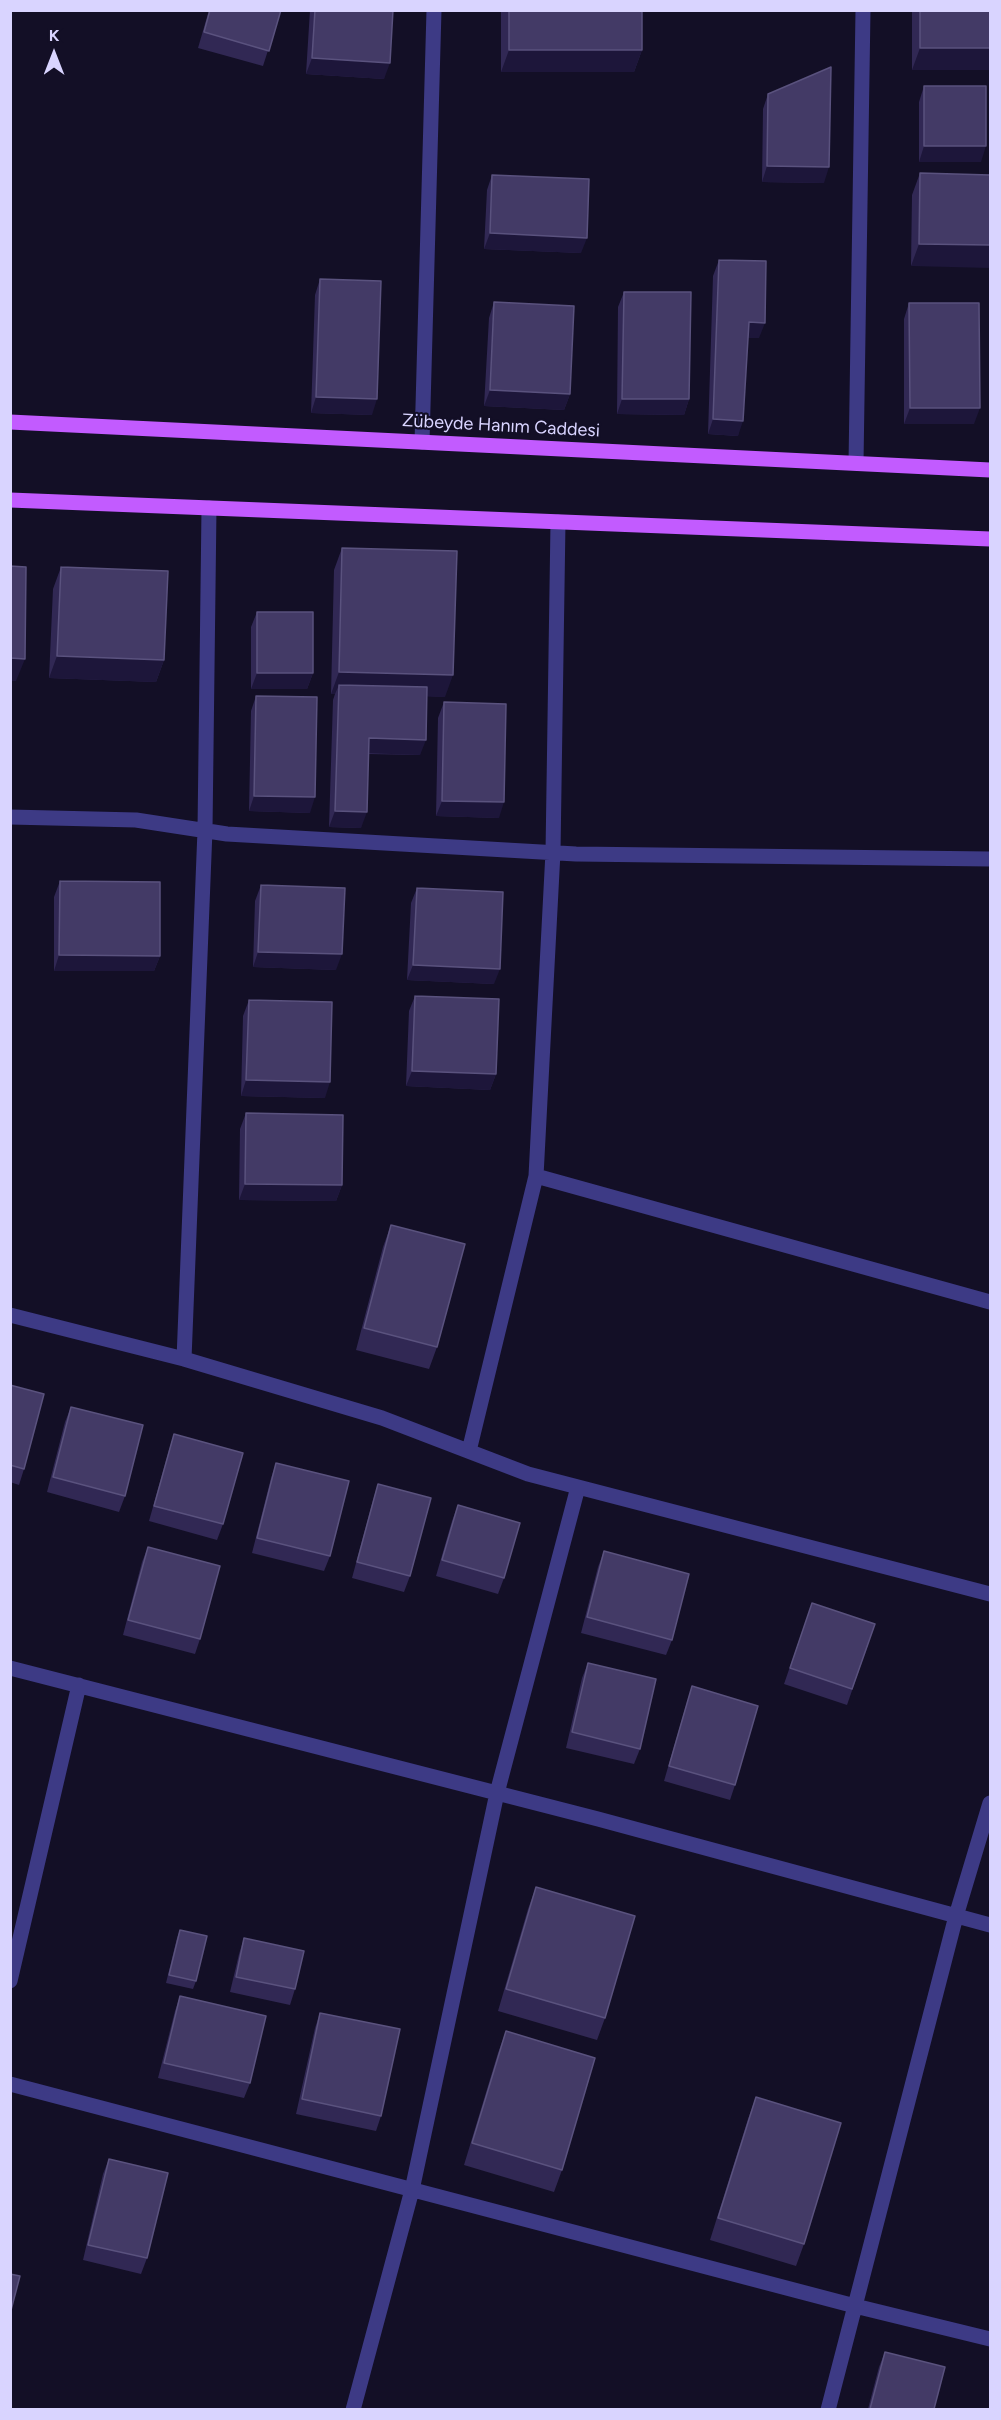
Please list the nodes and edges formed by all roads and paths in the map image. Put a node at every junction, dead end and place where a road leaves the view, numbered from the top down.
1 (434, 10) edge
2 (863, 10) edge
3 (10, 422) edge
4 (422, 442) junction
5 (856, 464) junction
6 (990, 470) edge
7 (10, 500) edge
8 (209, 508) junction
9 (558, 522) junction
10 (990, 538) edge
11 (10, 817) edge
12 (205, 830) junction
13 (553, 852) junction
14 (990, 859) edge
15 (536, 1176) junction
16 (990, 1302) edge
17 (10, 1315) edge
18 (184, 1359) junction
19 (469, 1451) junction
20 (578, 1487) junction
21 (990, 1594) edge
22 (10, 1668) edge
23 (79, 1685) junction
24 (496, 1793) junction
25 (990, 1803) edge
26 (956, 1916) junction
27 (990, 1925) edge
28 (10, 1982) edge
29 (10, 2084) edge
30 (412, 2190) junction
31 (855, 2306) junction
32 (990, 2339) edge
33 (353, 2409) edge
34 (828, 2409) edge

1 - 4 street
2 - 5 street
3 - 4 main road, Zübeyde Hanım Caddesi
4 - 5 main road, Zübeyde Hanım Caddesi
5 - 6 main road, Zübeyde Hanım Caddesi
7 - 8 main road
8 - 9 main road
8 - 12 street
9 - 10 main road
9 - 13 street
11 - 12 street
12 - 13 street
12 - 18 street
13 - 14 street
13 - 15 street
15 - 16 street
15 - 19 street
17 - 18 street
18 - 19 street
19 - 20 street
20 - 21 street
20 - 24 street
22 - 23 street
23 - 24 street
23 - 28 street
24 - 26 street
24 - 30 street
25 - 26 street
26 - 27 street
26 - 31 street
29 - 30 street
30 - 31 street
30 - 33 street
31 - 32 street
31 - 34 street

